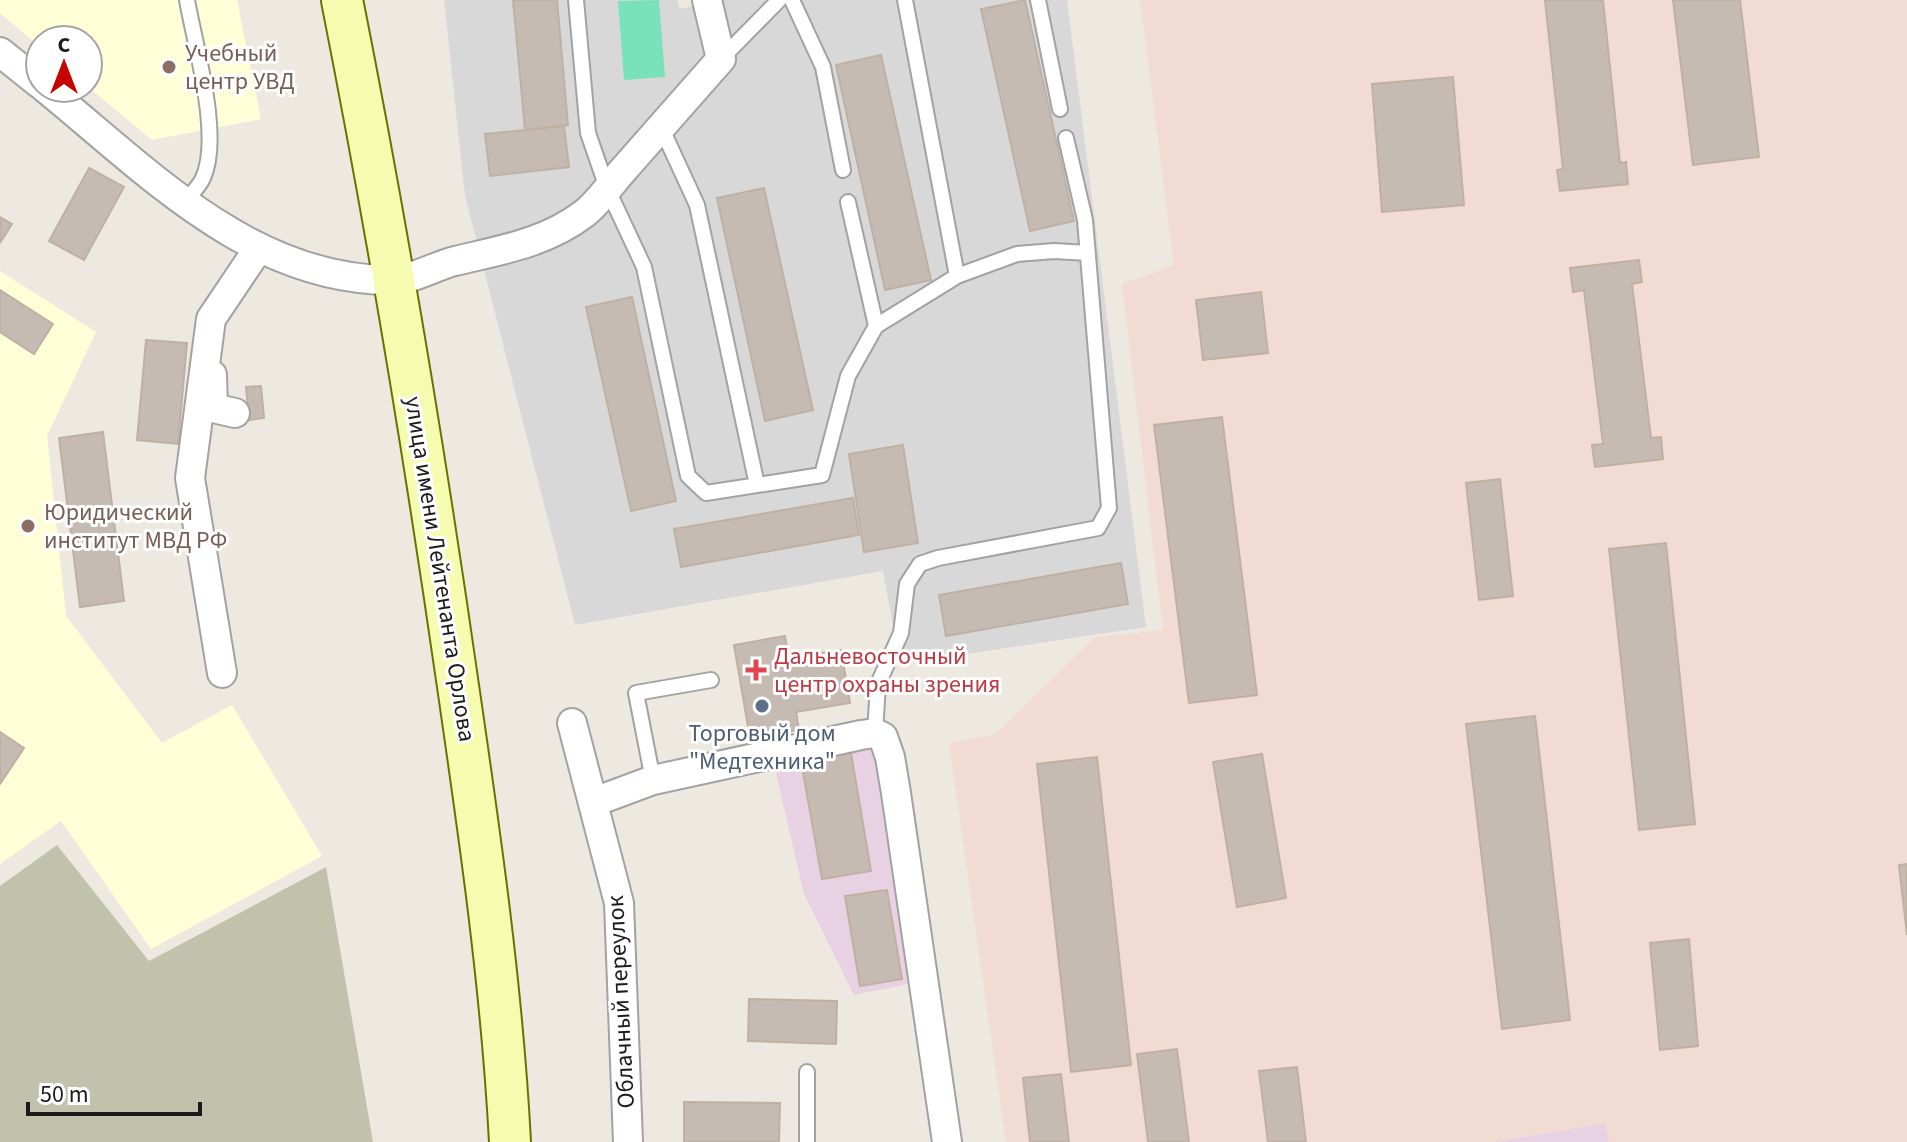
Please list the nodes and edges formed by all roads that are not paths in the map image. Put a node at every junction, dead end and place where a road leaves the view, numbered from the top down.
1 (187, 0) edge
2 (342, 0) edge
3 (576, 0) edge
4 (707, 0) edge
5 (779, 0) edge
6 (792, 0) edge
7 (905, 0) edge
8 (1038, 0) edge
9 (0, 52) edge
10 (721, 59) junction
11 (24, 71) edge
12 (64, 104) edge
13 (1060, 109) dead end
14 (661, 127) junction
15 (1066, 138) dead end
16 (843, 170) dead end
17 (607, 188) junction
18 (848, 202) dead end
19 (184, 203) junction
20 (258, 249) junction
21 (1088, 253) junction
22 (957, 276) junction
23 (394, 280) junction
24 (211, 319) junction
25 (876, 326) junction
26 (235, 413) dead end
27 (757, 485) junction
28 (222, 673) dead end
29 (711, 680) dead end
30 (572, 723) dead end
31 (875, 733) junction
32 (653, 780) junction
33 (594, 802) junction
34 (807, 1072) dead end
35 (510, 1142) edge
36 (628, 1142) edge
37 (807, 1142) edge
38 (947, 1142) edge

1 - 19 lane
2 - 23 main road, улица имени Лейтенанта Орлова
3 - 17 lane
4 - 10 street
5 - 10 lane
6 - 16 lane
7 - 22 lane
8 - 13 lane
9 - 11 street
10 - 14 street
12 - 19 street
14 - 17 street
14 - 27 lane
15 - 21 lane
17 - 23 street
17 - 27 lane
18 - 25 lane
19 - 20 street
20 - 23 street
20 - 24 street
21 - 22 lane
21 - 31 lane
22 - 25 lane
23 - 35 main road, улица имени Лейтенанта Орлова
24 - 26 street
24 - 28 street
25 - 27 lane
29 - 32 lane
30 - 33 street, Облачный переулок
31 - 32 street
31 - 38 street
32 - 33 street
33 - 36 street, Облачный переулок
34 - 37 lane

